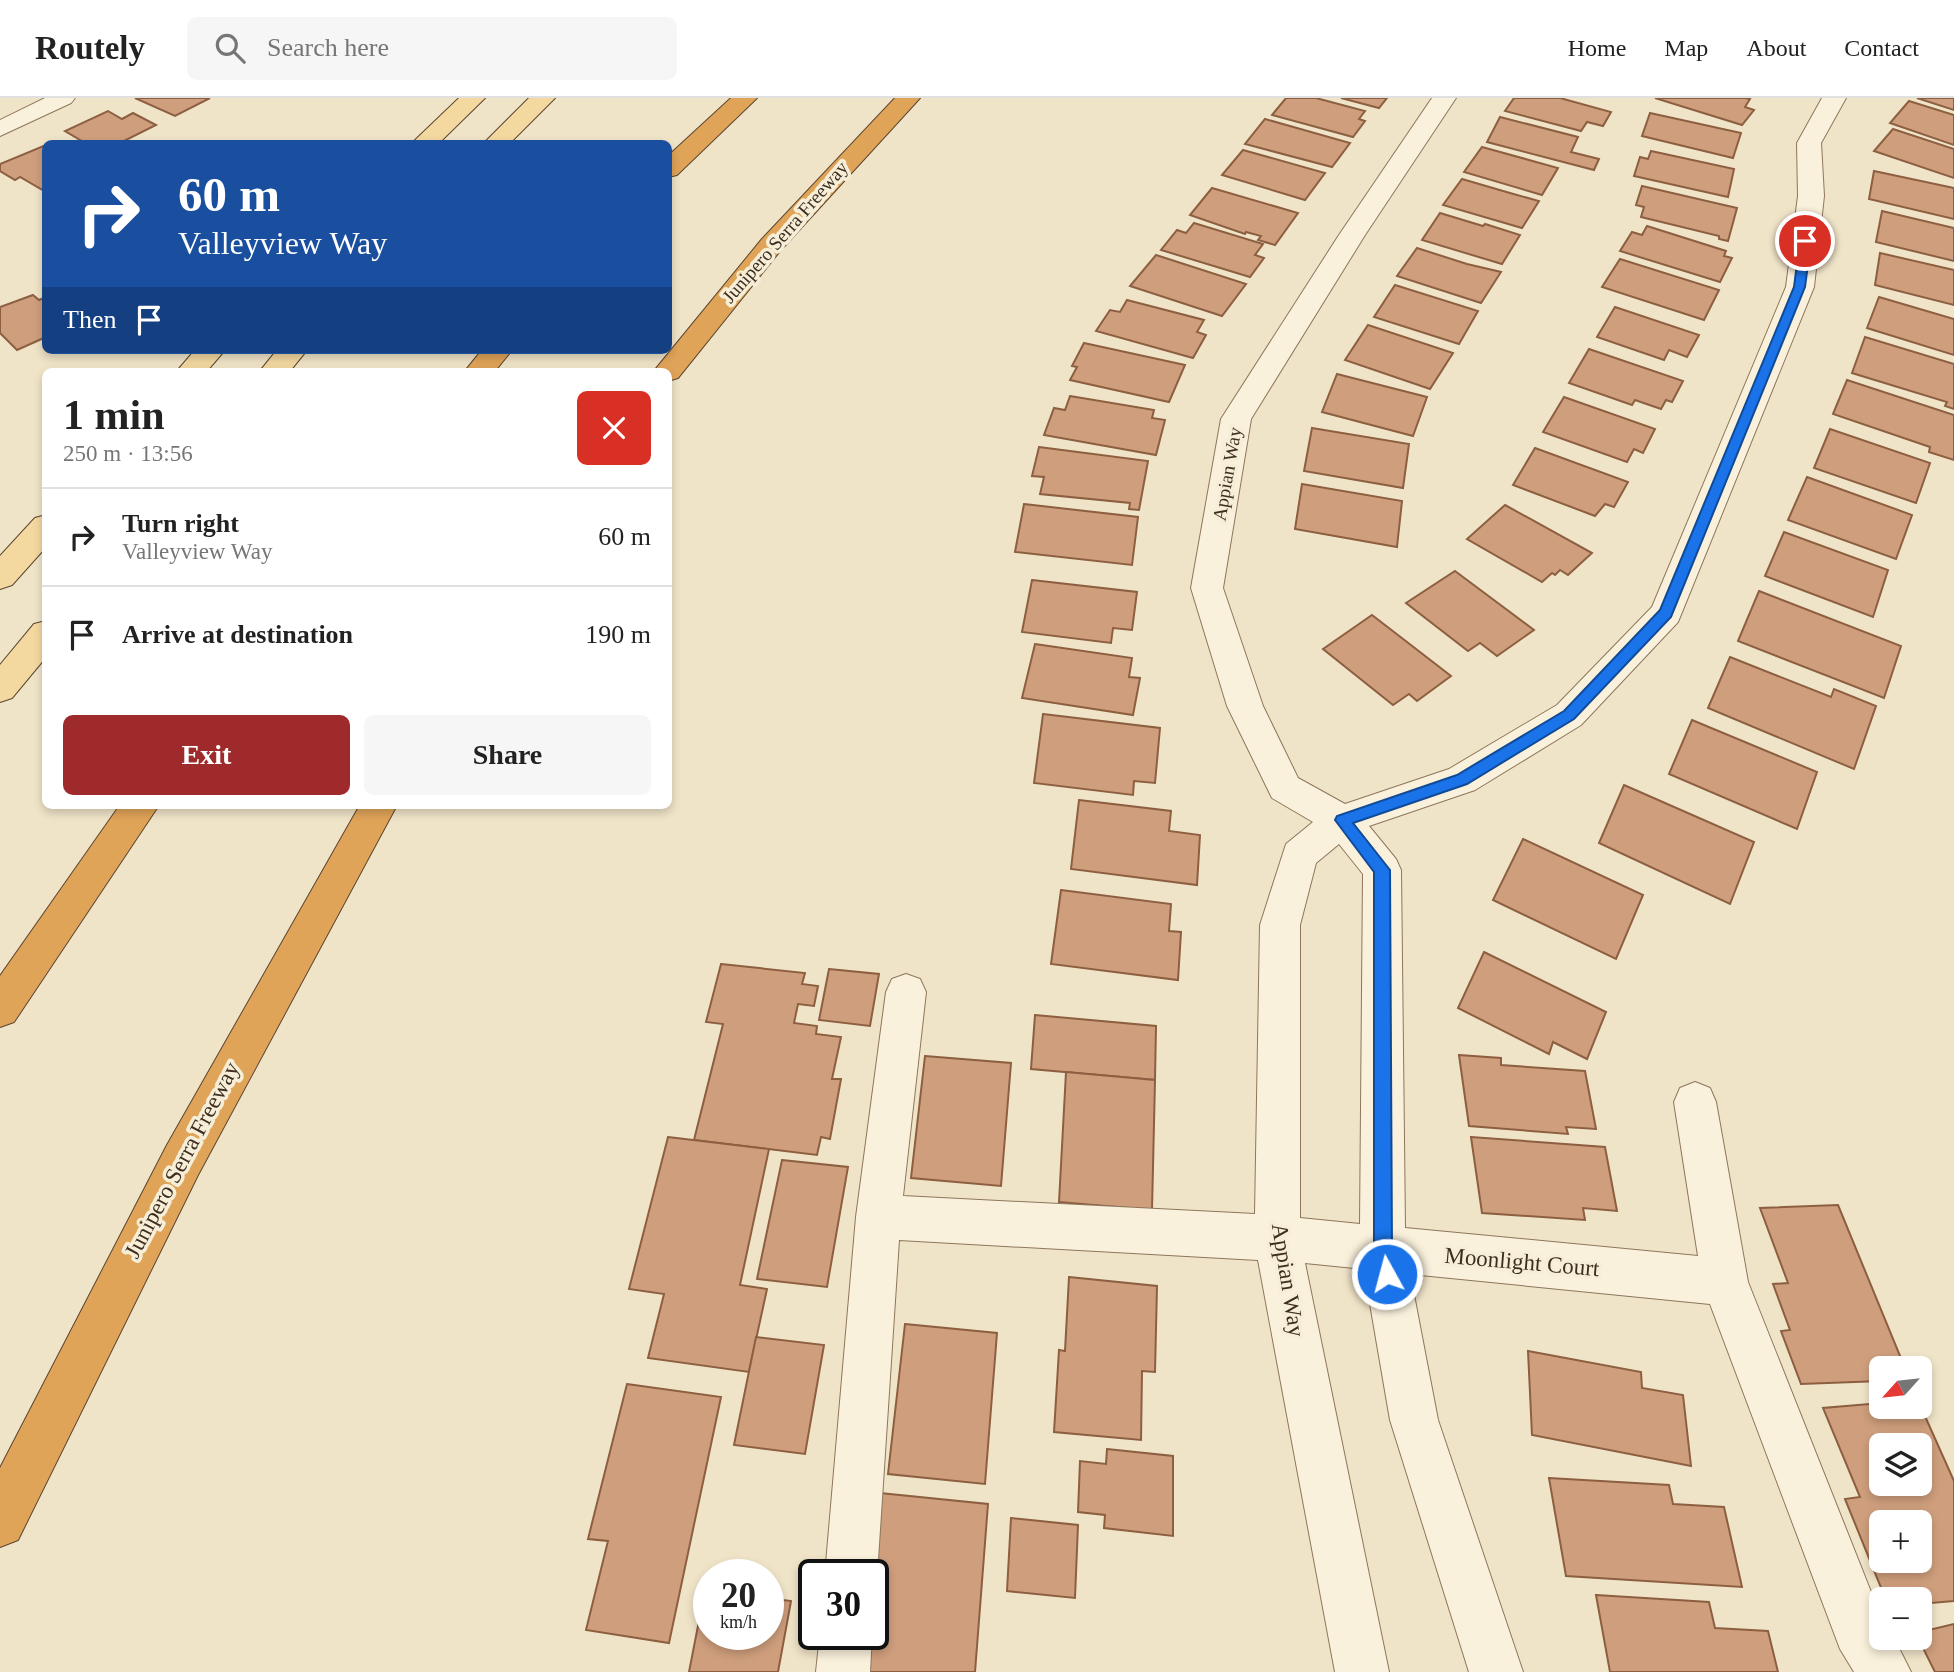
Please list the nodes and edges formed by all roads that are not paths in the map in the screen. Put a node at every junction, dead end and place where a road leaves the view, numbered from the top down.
1 (63, 98) edge
2 (473, 98) edge
3 (543, 98) edge
4 (745, 98) edge
5 (908, 98) edge
6 (1444, 98) edge
7 (1834, 98) edge
8 (6, 119) edge
9 (426, 140) edge
10 (499, 140) edge
11 (672, 166) edge
12 (207, 354) edge
13 (289, 354) edge
14 (494, 354) edge
15 (194, 368) edge
16 (277, 368) edge
17 (482, 368) edge
18 (671, 368) edge
19 (42, 530) edge
20 (0, 577) edge
21 (42, 638) edge
22 (0, 689) edge
23 (138, 809) edge
24 (377, 809) edge
25 (1342, 820) junction
26 (906, 992) dead end
27 (0, 1009) edge
28 (1695, 1102) dead end
29 (878, 1217) junction
30 (1277, 1238) junction
31 (1383, 1249) junction
32 (1726, 1282) junction
33 (0, 1522) edge
34 (852, 1559) edge
35 (845, 1650) edge
36 (843, 1672) edge
37 (1363, 1672) edge
38 (1496, 1672) edge
39 (1884, 1672) edge

1 - 8 street
2 - 9 main road
3 - 10 main road
4 - 11 highway
5 - 18 highway, Junipero Serra Freeway
6 - 25 street, Appian Way
7 - 25 street
12 - 15 main road
13 - 16 main road
14 - 17 highway
19 - 20 main road
21 - 22 main road
23 - 27 highway
24 - 33 highway, Junipero Serra Freeway
25 - 30 street, Appian Way
25 - 31 street, Appian Way
26 - 29 street
28 - 32 street
29 - 30 street, Moonlight Court
29 - 34 street
30 - 31 street, Moonlight Court
30 - 37 street, Appian Way
31 - 32 street, Moonlight Court
31 - 38 street, Appian Way
32 - 39 street
35 - 36 street

